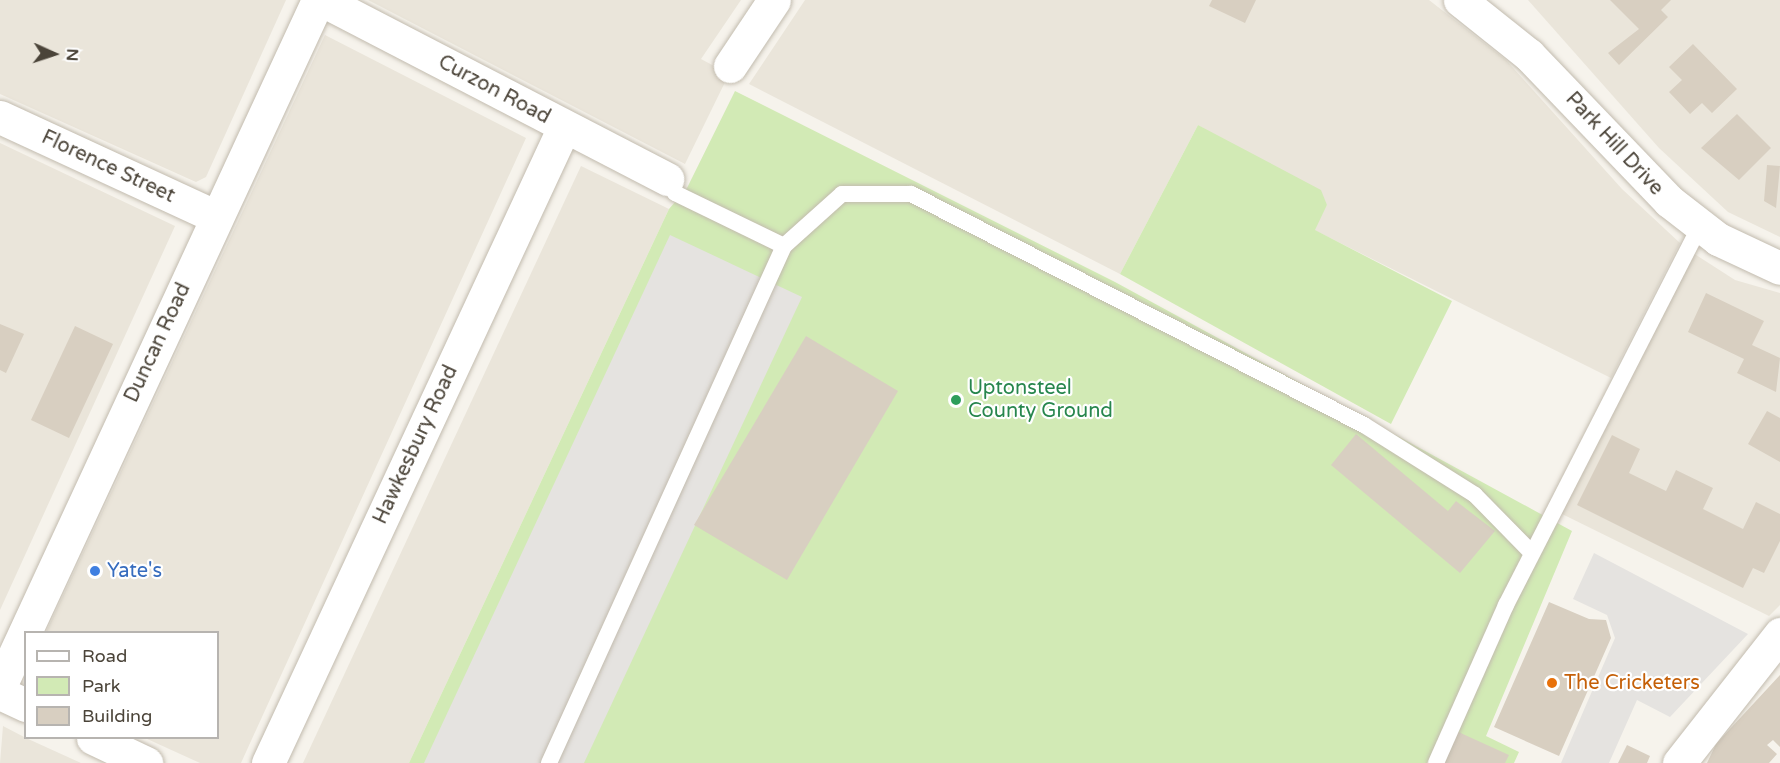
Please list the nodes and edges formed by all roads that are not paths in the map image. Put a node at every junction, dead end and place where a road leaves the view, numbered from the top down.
1 (320, 0) edge
2 (774, 0) edge
3 (1461, 0) edge
4 (730, 66) dead end
5 (0, 117) edge
6 (564, 127) junction
7 (667, 179) joint
8 (216, 217) junction
9 (1700, 226) junction
10 (784, 246) junction
11 (1780, 268) edge
12 (1532, 554) junction
13 (25, 631) edge
14 (24, 634) edge
15 (1780, 634) edge
16 (0, 686) edge
17 (0, 693) edge
18 (24, 704) edge
19 (95, 739) edge
20 (146, 763) edge
21 (268, 763) edge
22 (549, 763) edge
23 (1436, 763) edge
24 (1679, 763) edge

1 - 6 street, Curzon Road
1 - 8 street, Duncan Road
2 - 4 street
3 - 9 street, Park Hill Drive
5 - 8 street, Florence Street
6 - 7 street, Curzon Road
6 - 21 street, Hawkesbury Road
7 - 10 lane
8 - 13 street, Duncan Road
9 - 11 street, Park Hill Drive
9 - 12 lane
10 - 12 lane
10 - 22 lane
12 - 23 lane
14 - 16 street, Duncan Road
15 - 24 street
17 - 18 street
19 - 20 street

